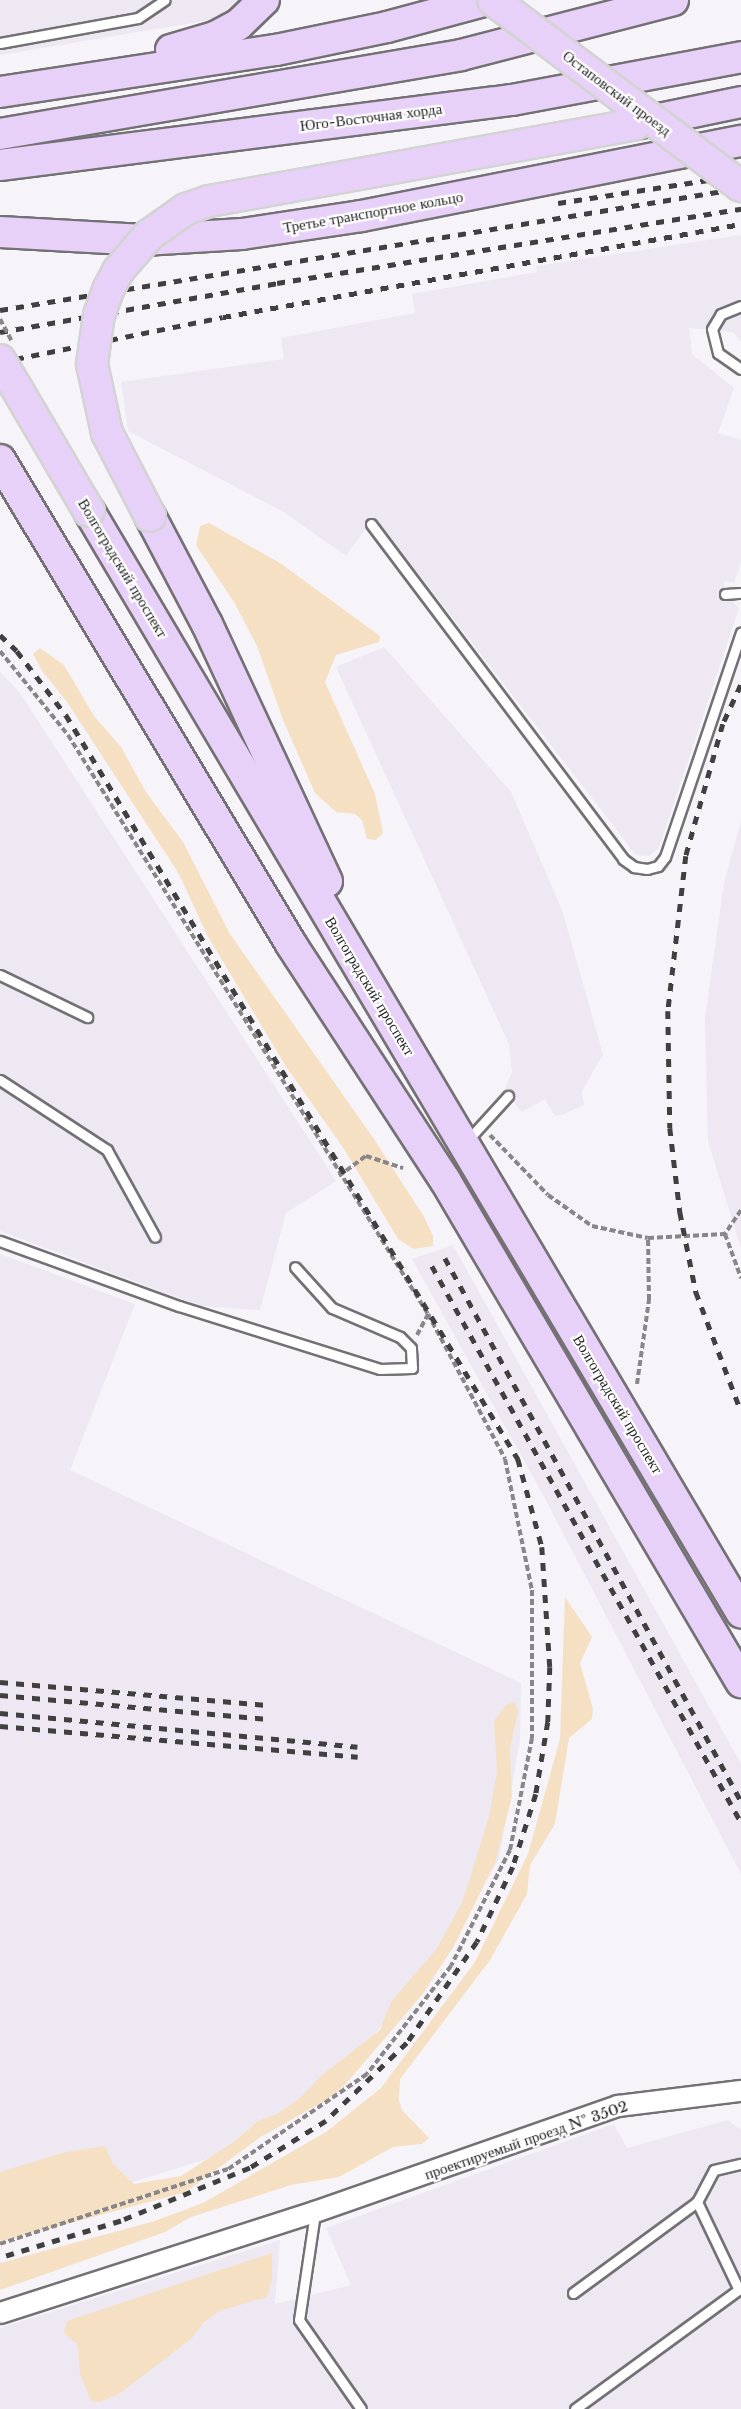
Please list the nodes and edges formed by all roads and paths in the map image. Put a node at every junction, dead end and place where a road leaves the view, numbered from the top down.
1 (165, 0) edge
2 (264, 0) edge
3 (488, 0) edge
4 (493, 0) edge
5 (673, 0) edge
6 (0, 43) edge
7 (741, 57) edge
8 (67, 81) junction
9 (0, 92) edge
10 (741, 102) edge
11 (0, 134) edge
12 (741, 141) edge
13 (0, 165) edge
14 (741, 186) edge
15 (0, 234) edge
16 (741, 306) edge
17 (0, 360) edge
18 (741, 369) edge
19 (0, 460) edge
20 (0, 479) edge
21 (28, 507) junction
22 (371, 524) dead end
23 (741, 593) edge
24 (725, 594) dead end
25 (741, 633) edge
26 (0, 651) edge
27 (0, 975) edge
28 (87, 1017) dead end
29 (405, 1046) junction
30 (0, 1080) edge
31 (508, 1096) dead end
32 (473, 1135) junction
33 (403, 1168) dead end
34 (339, 1176) junction
35 (741, 1210) edge
36 (725, 1234) junction
37 (155, 1237) dead end
38 (648, 1238) junction
39 (0, 1241) edge
40 (295, 1267) dead end
41 (741, 1278) edge
42 (428, 1314) junction
43 (411, 1348) junction
44 (637, 1384) dead end
45 (741, 1612) edge
46 (741, 1682) edge
47 (741, 2091) edge
48 (741, 2164) edge
49 (697, 2202) junction
50 (315, 2212) junction
51 (0, 2244) edge
52 (740, 2289) edge
53 (573, 2293) dead end
54 (0, 2313) edge
55 (361, 2409) edge
56 (575, 2409) edge

1 - 6 lane
2 - 8 main road
3 - 8 main road
4 - 14 main road, Остаповский проезд, bridge
5 - 11 main road
7 - 13 main road, Юго-Восточная хорда
8 - 9 main road
10 - 29 main road, bridge
12 - 15 main road, Третье транспортное кольцо
16 - 18 lane
17 - 29 main road, Волгоградский проспект, bridge
19 - 21 main road
20 - 21 main road
21 - 46 main road
22 - 25 lane
23 - 24 lane
26 - 34 path
27 - 28 lane
29 - 32 main road, Волгоградский проспект
30 - 37 lane
31 - 32 lane
32 - 38 path
32 - 45 main road, Волгоградский проспект
33 - 34 path
34 - 42 path
35 - 36 path
36 - 38 path
36 - 41 path
38 - 44 path
39 - 43 lane
40 - 43 lane
42 - 43 path
42 - 51 path
47 - 50 street, проектируемый проезд № 3502
48 - 49 lane
49 - 52 lane
49 - 53 lane
50 - 54 street, проектируемый проезд № 3502
50 - 55 lane
52 - 56 lane

